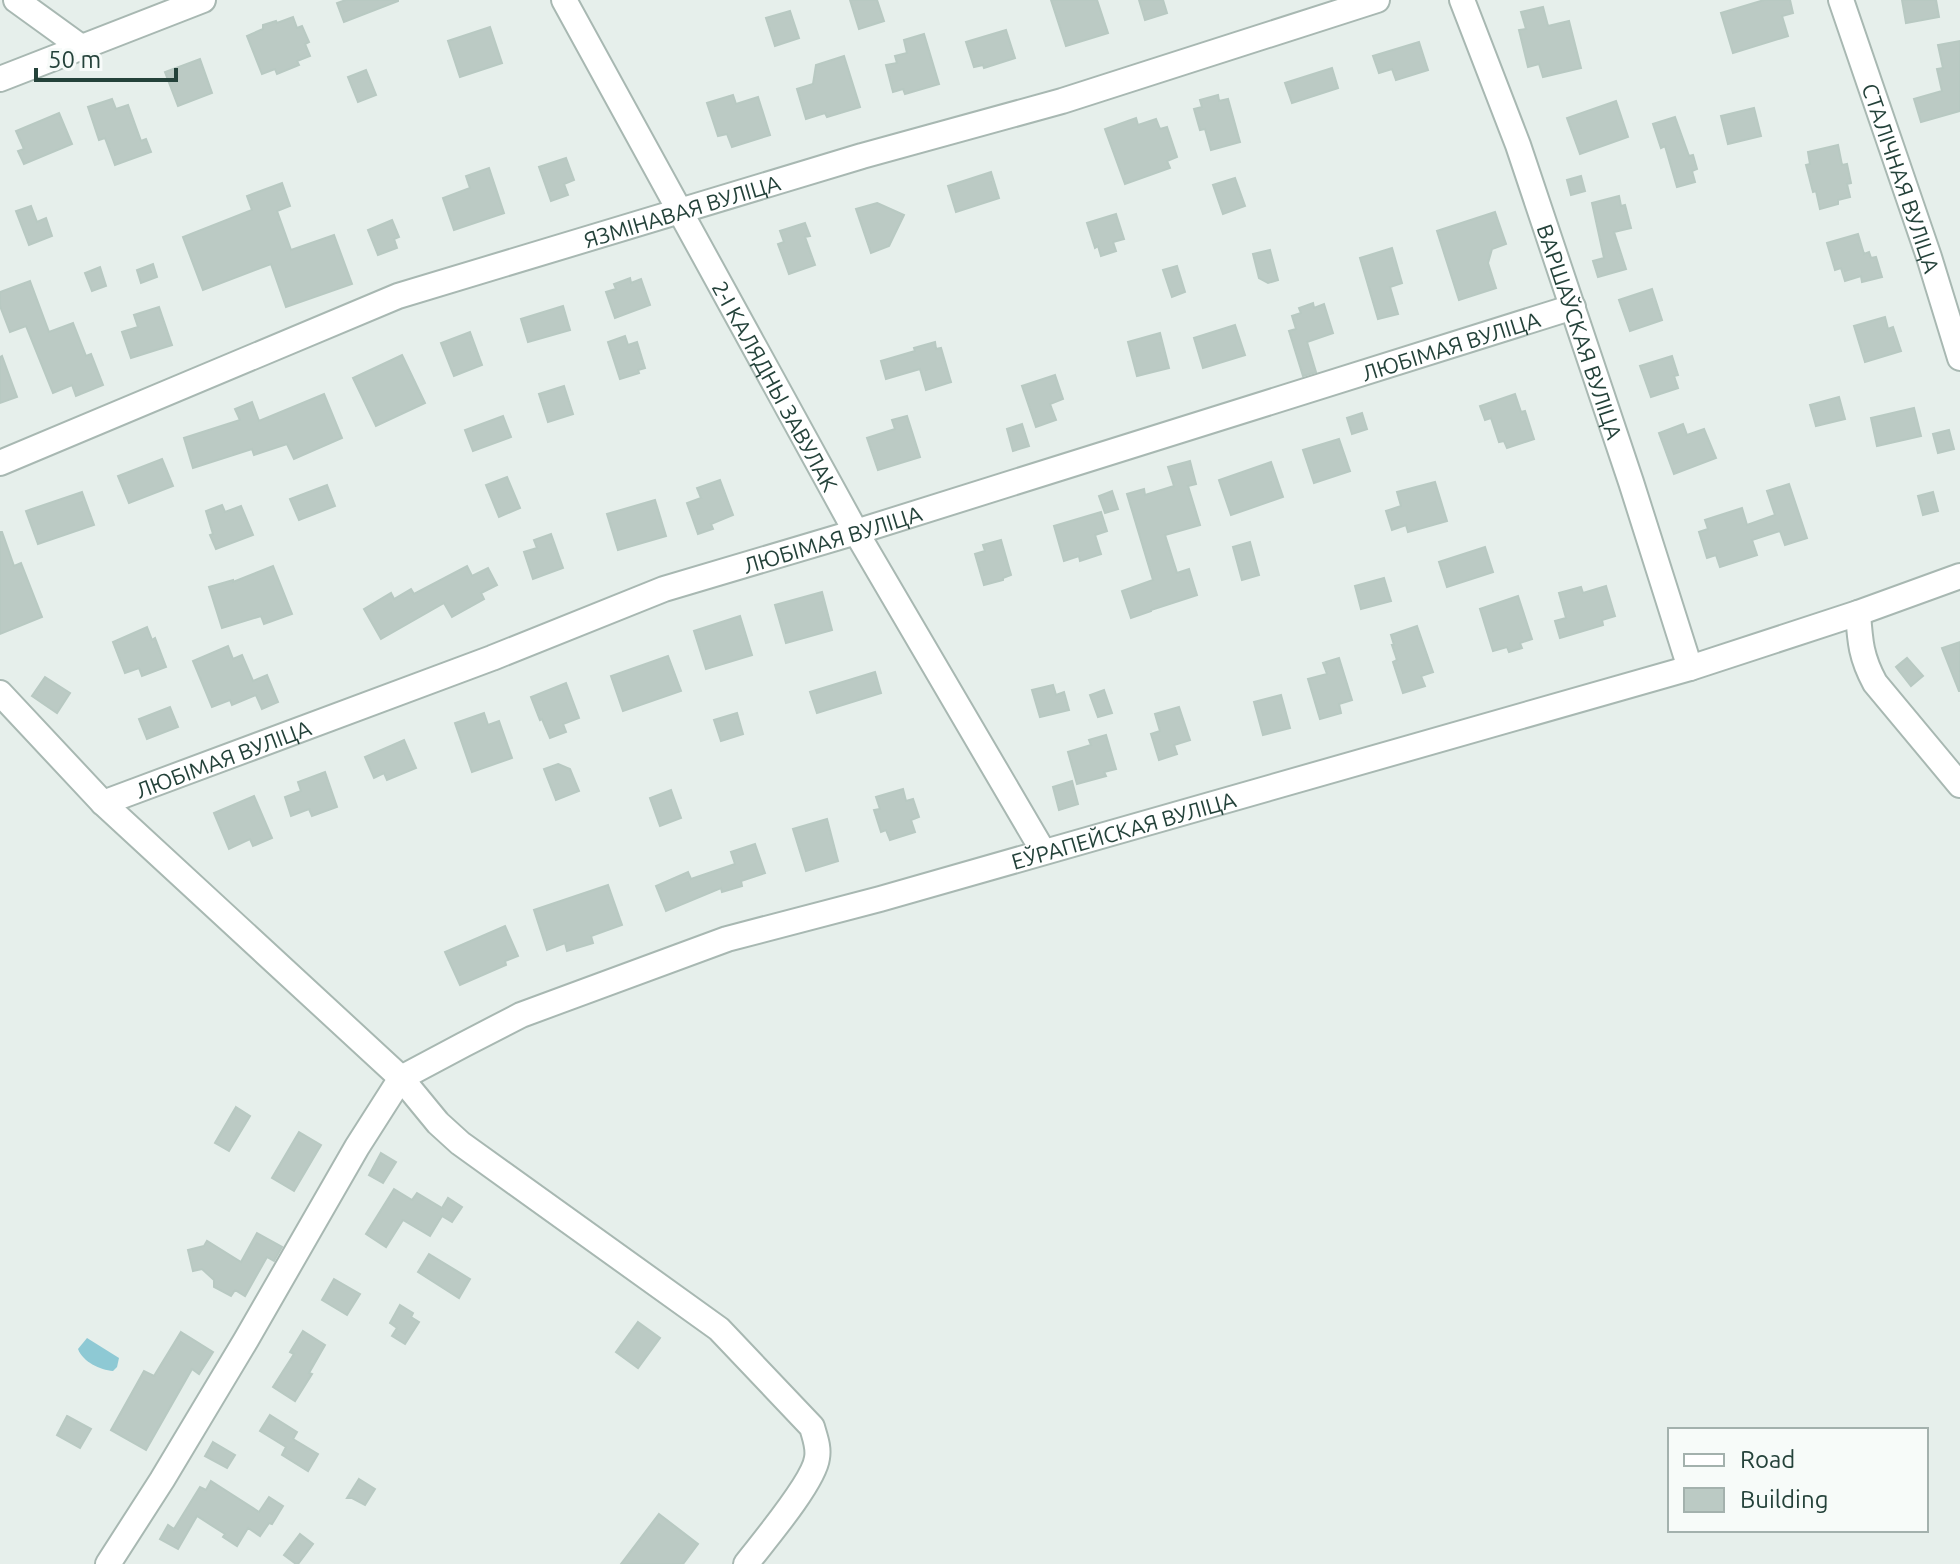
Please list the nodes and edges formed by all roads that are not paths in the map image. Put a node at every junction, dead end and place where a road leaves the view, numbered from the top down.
1 (16, 0) edge
2 (203, 0) edge
3 (564, 0) edge
4 (1377, 0) edge
5 (1462, 0) edge
6 (1841, 0) edge
7 (81, 47) junction
8 (0, 79) edge
9 (679, 211) junction
10 (1573, 307) junction
11 (1960, 358) edge
12 (0, 463) edge
13 (856, 532) junction
14 (1960, 576) edge
15 (1858, 613) junction
16 (1690, 668) junction
17 (0, 693) edge
18 (1960, 785) edge
19 (103, 803) junction
20 (1043, 851) junction
21 (401, 1078) junction
22 (108, 1564) edge
23 (746, 1564) edge

1 - 7 street
2 - 7 street
3 - 9 street, 2-І КАЛЯДНЫ ЗАВУЛАК
4 - 9 street, ЯЗМІНАВАЯ ВУЛІЦА
5 - 10 street, ВАРШАЎСКАЯ ВУЛІЦА
6 - 11 street, СТАЛІЧНАЯ ВУЛІЦА
7 - 8 street
9 - 12 street, ЯЗМІНАВАЯ ВУЛІЦА
9 - 13 street, 2-І КАЛЯДНЫ ЗАВУЛАК
10 - 13 street, ЛЮБІМАЯ ВУЛІЦА
10 - 16 street, ВАРШАЎСКАЯ ВУЛІЦА
13 - 19 street, ЛЮБІМАЯ ВУЛІЦА
13 - 20 street, 2-І КАЛЯДНЫ ЗАВУЛАК
14 - 15 street, ЕЎРАПЕЙСКАЯ ВУЛІЦА
15 - 16 street, ЕЎРАПЕЙСКАЯ ВУЛІЦА
15 - 18 street
16 - 20 street, ЕЎРАПЕЙСКАЯ ВУЛІЦА
17 - 19 street
19 - 21 street
20 - 21 street, ЕЎРАПЕЙСКАЯ ВУЛІЦА
21 - 22 street
21 - 23 street

